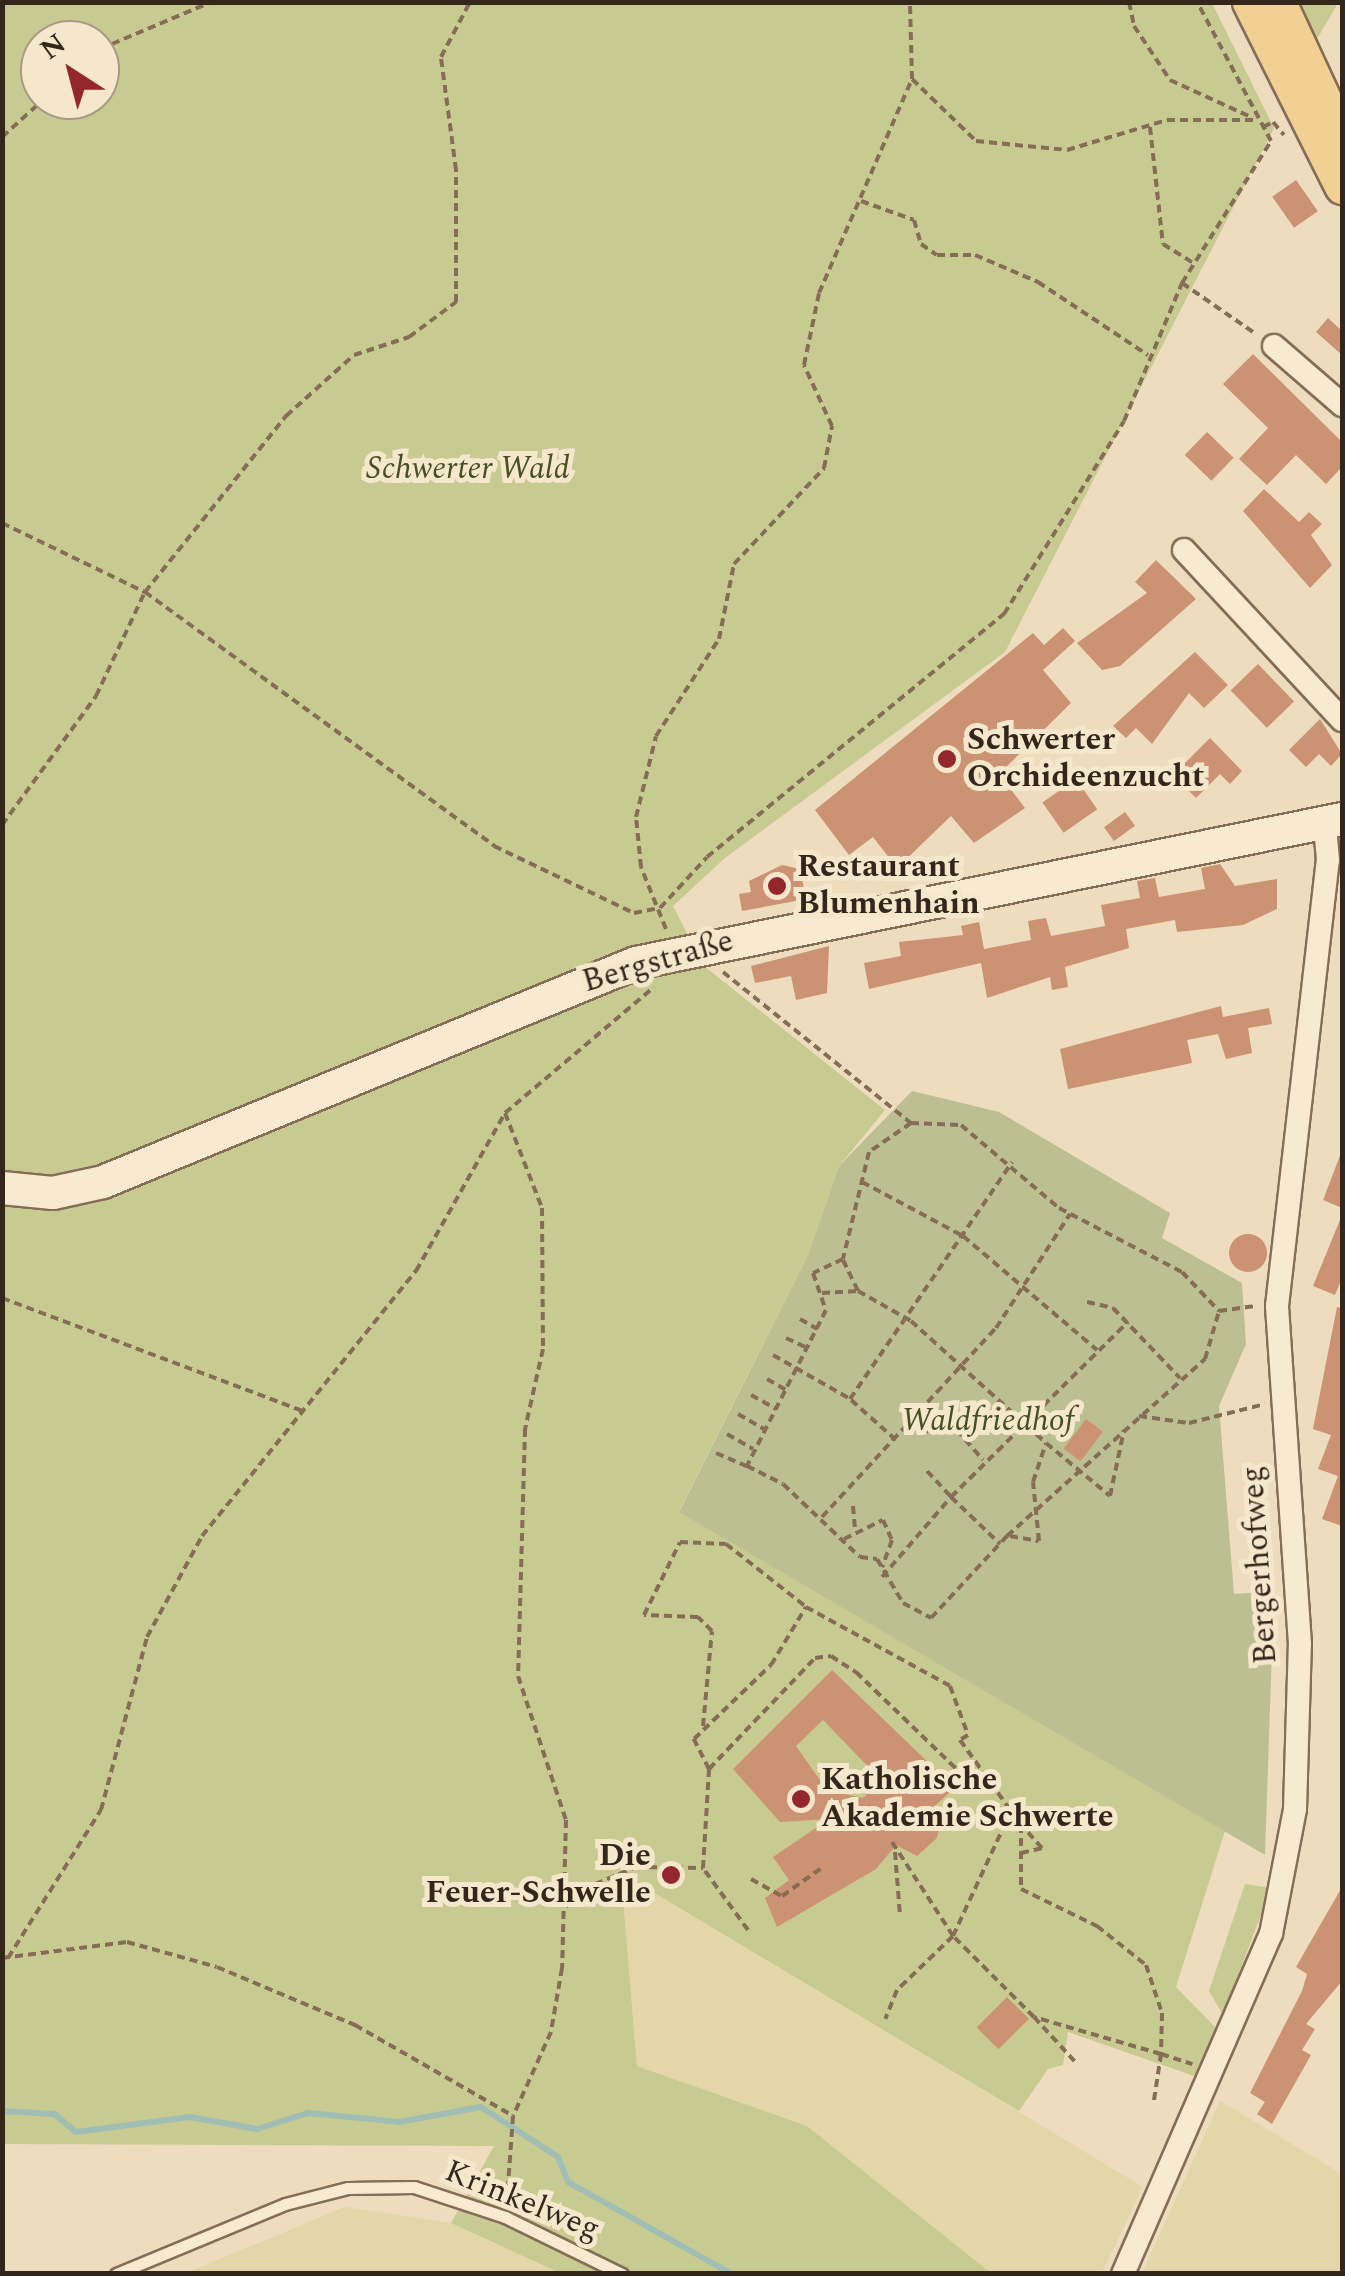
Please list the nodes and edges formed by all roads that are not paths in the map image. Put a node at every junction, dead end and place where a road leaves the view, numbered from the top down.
1 (1250, 2) edge
2 (1278, 2) edge
3 (1342, 140) edge
4 (1342, 186) edge
5 (1274, 346) road end
6 (1342, 405) edge
7 (1184, 550) dead end
8 (1342, 720) edge
9 (1334, 821) edge
10 (2, 1188) edge
11 (116, 2274) edge
12 (622, 2274) edge
13 (1123, 2274) edge

1 - 4 main road
2 - 3 main road
5 - 6 street
7 - 8 street
9 - 10 main road, Bergstraße
9 - 13 street, Bergerhofweg
11 - 12 lane, Krinkelweg

